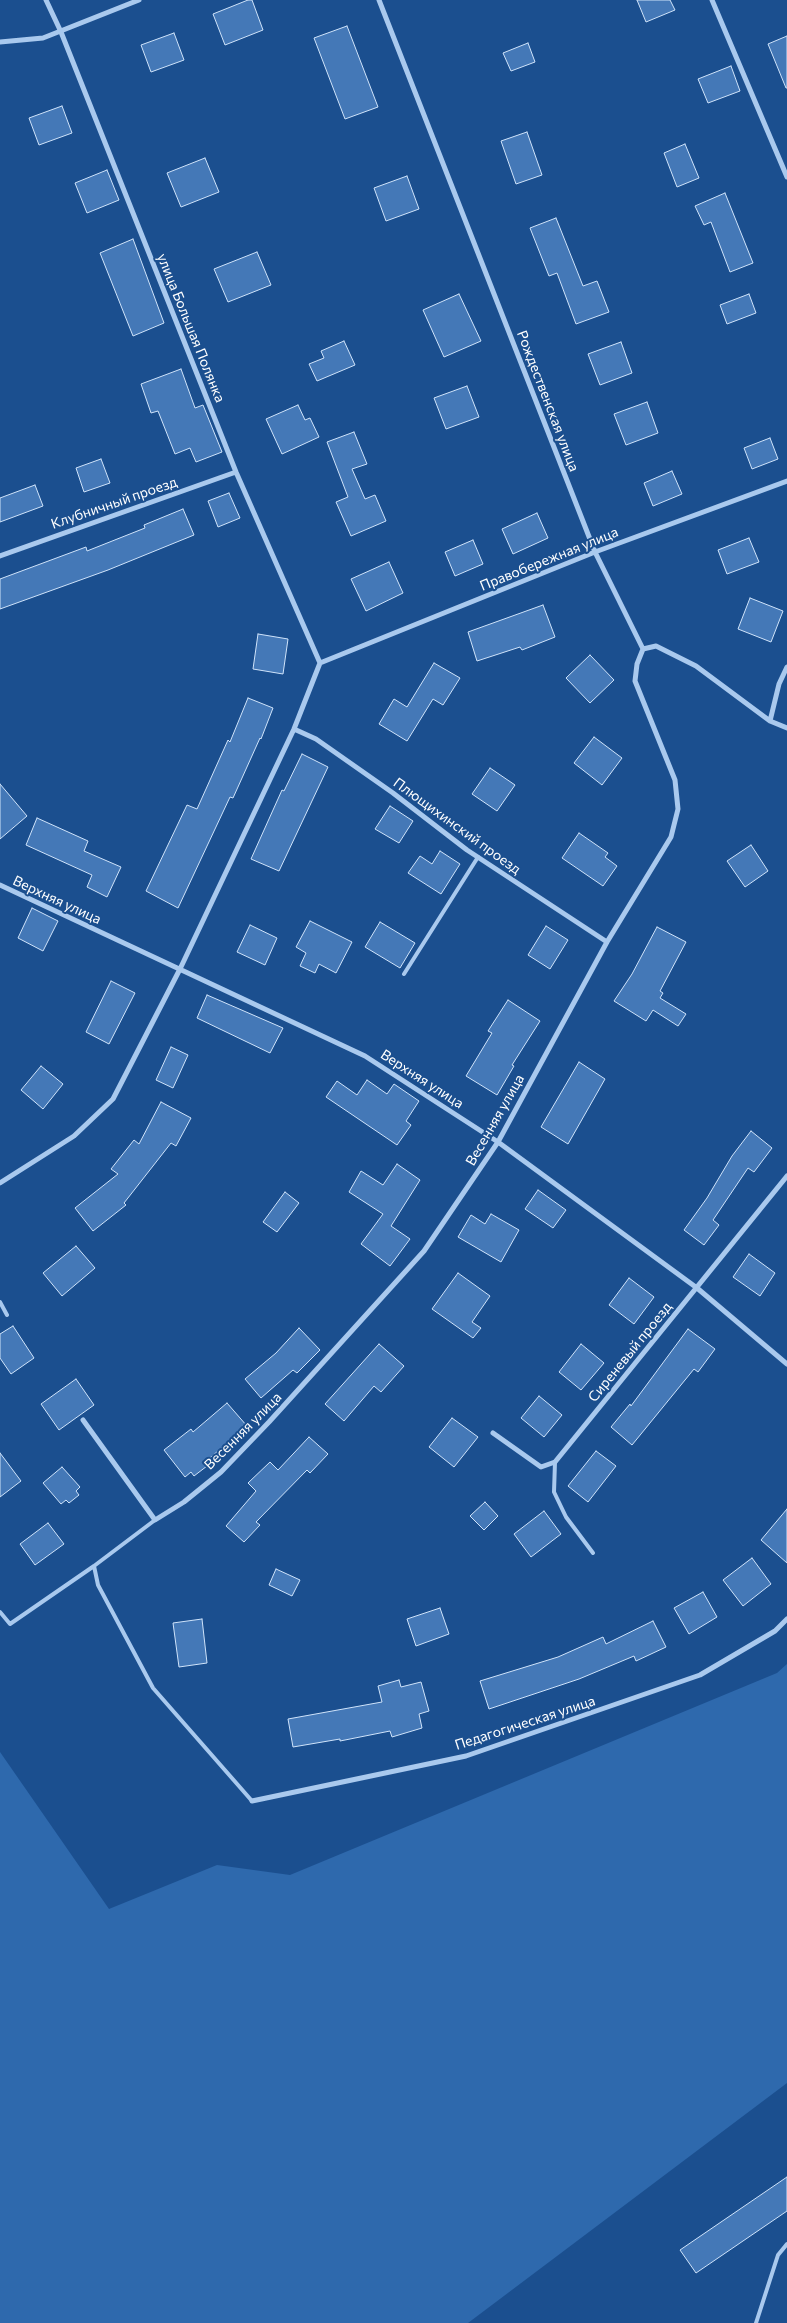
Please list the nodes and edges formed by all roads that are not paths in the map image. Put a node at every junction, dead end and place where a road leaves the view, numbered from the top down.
1 (46, 0) edge
2 (138, 0) edge
3 (379, 0) edge
4 (712, 0) edge
5 (61, 32) junction
6 (0, 42) edge
7 (787, 177) edge
8 (236, 472) junction
9 (787, 480) edge
10 (595, 552) junction
11 (0, 556) edge
12 (643, 649) junction
13 (320, 663) junction
14 (787, 667) edge
15 (770, 721) junction
16 (787, 728) edge
17 (294, 729) junction
18 (478, 856) junction
19 (0, 885) edge
20 (607, 942) junction
21 (180, 969) junction
22 (404, 974) dead end
23 (498, 1142) junction
24 (787, 1176) edge
25 (0, 1183) edge
26 (696, 1288) junction
27 (0, 1302) edge
28 (7, 1315) dead end
29 (787, 1364) edge
30 (83, 1420) dead end
31 (493, 1433) dead end
32 (555, 1462) junction
33 (155, 1520) junction
34 (593, 1553) dead end
35 (94, 1566) junction
36 (0, 1612) edge
37 (787, 1620) edge
38 (252, 1801) joint
39 (787, 2244) edge
40 (756, 2323) edge

1 - 5 street, улица Большая Полянка
2 - 5 street
3 - 10 street, Рождественская улица
4 - 7 street
5 - 6 street
5 - 8 street, улица Большая Полянка
8 - 11 street, Клубничный проезд
8 - 13 street, улица Большая Полянка
9 - 10 street, Правобережная улица
10 - 12 street, Рождественская улица
10 - 13 street, Правобережная улица
12 - 15 street
12 - 20 street, Весенняя улица
13 - 17 street
14 - 15 street
15 - 16 street
17 - 18 street, Плющихинский проезд
17 - 21 street
18 - 20 street, Плющихинский проезд
18 - 22 lane
19 - 21 street, Верхняя улица
20 - 23 street, Весенняя улица
21 - 23 street, Верхняя улица
21 - 25 street
23 - 26 street, Верхняя улица
23 - 33 street, Весенняя улица
24 - 26 street, Сиреневый проезд
26 - 29 street, Верхняя улица
26 - 32 street, Сиреневый проезд
27 - 28 lane
30 - 33 street
31 - 32 street
32 - 34 lane
33 - 35 lane
35 - 36 lane
35 - 38 lane
37 - 38 street, Педагогическая улица
39 - 40 lane

